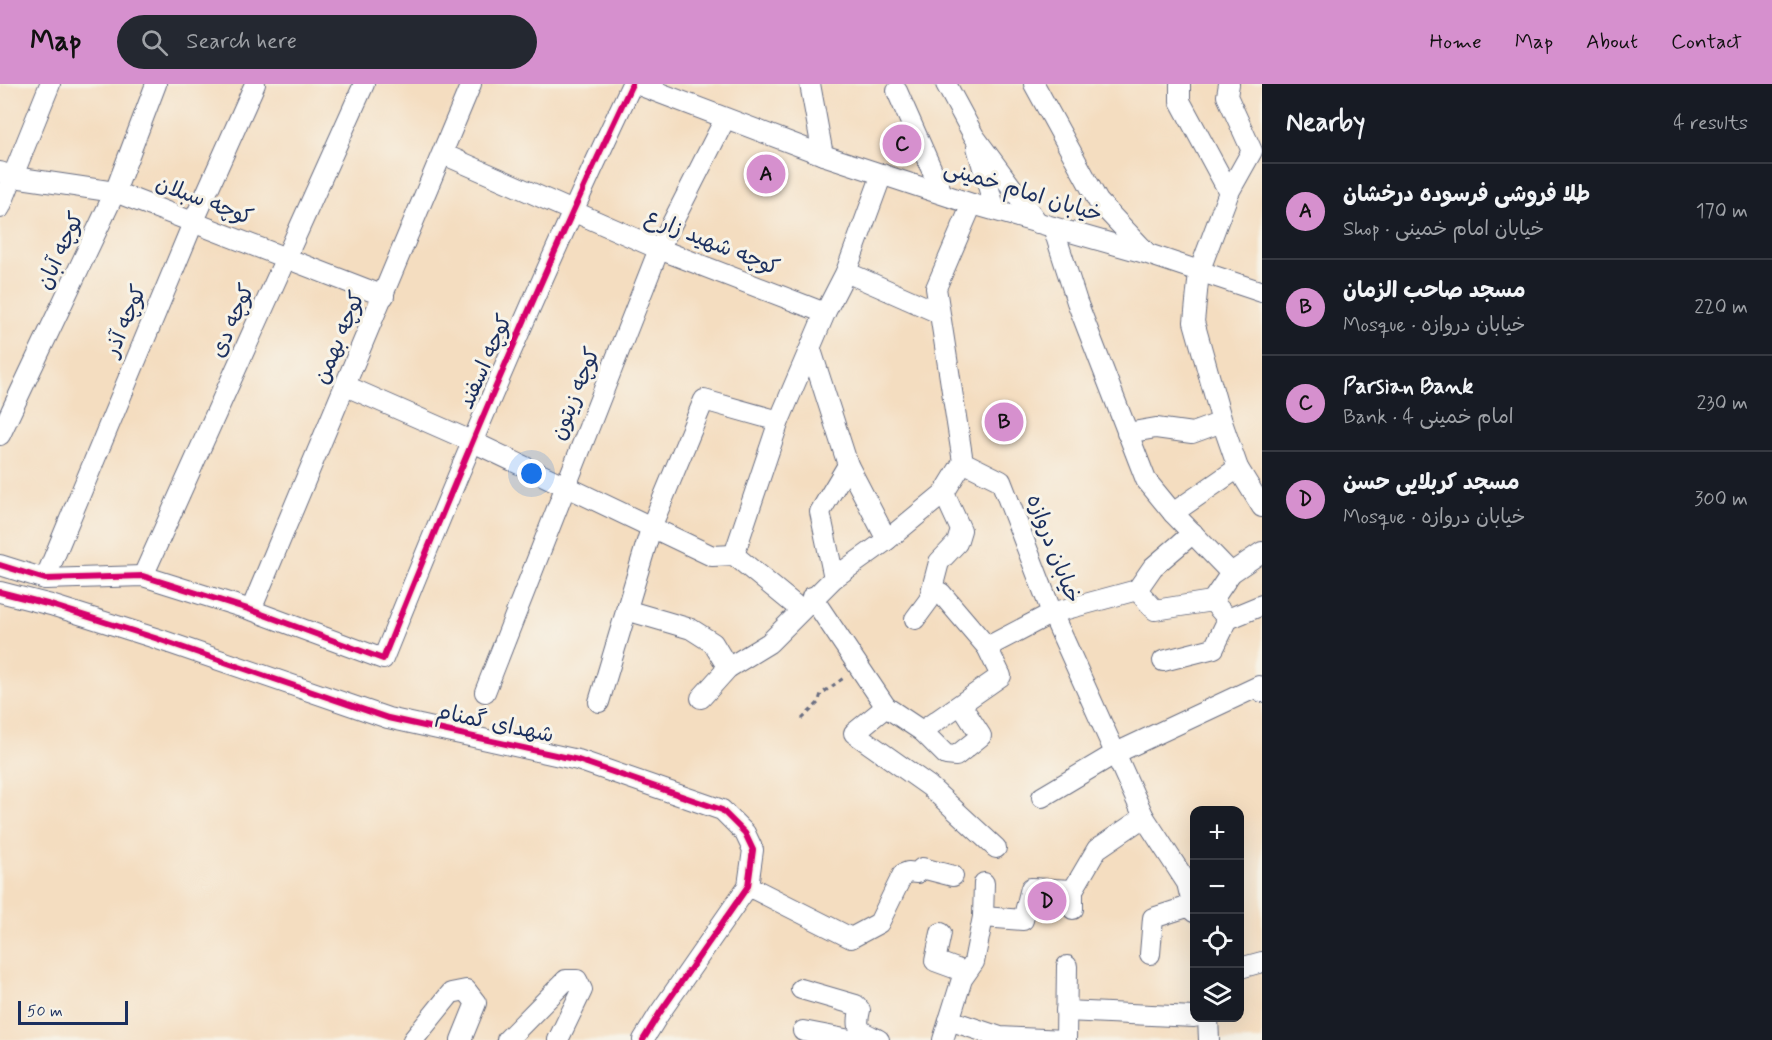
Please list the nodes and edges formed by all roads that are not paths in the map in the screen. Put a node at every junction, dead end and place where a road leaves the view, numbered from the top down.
1 (50, 84) edge
2 (156, 84) edge
3 (255, 84) edge
4 (364, 84) edge
5 (471, 84) edge
6 (634, 84) edge
7 (810, 84) edge
8 (946, 84) edge
9 (1034, 84) edge
10 (1179, 84) edge
11 (1229, 84) edge
12 (897, 91) dead end
13 (725, 119) junction
14 (974, 136) junction
15 (443, 154) junction
16 (823, 155) junction
17 (7, 174) edge
18 (882, 174) junction
19 (115, 192) junction
20 (1228, 192) junction
21 (942, 193) junction
22 (972, 204) junction
23 (0, 208) edge
24 (572, 210) junction
25 (995, 210) junction
26 (193, 223) junction
27 (1046, 225) junction
28 (659, 249) junction
29 (1148, 254) junction
30 (287, 259) junction
31 (846, 272) junction
32 (1199, 272) junction
33 (1262, 293) edge
34 (384, 296) junction
35 (825, 313) junction
36 (939, 313) junction
37 (811, 350) junction
38 (346, 386) junction
39 (779, 422) junction
40 (1222, 422) junction
41 (1127, 434) junction
42 (0, 435) edge
43 (471, 441) junction
44 (963, 462) junction
45 (848, 465) junction
46 (1238, 468) junction
47 (565, 487) junction
48 (944, 493) junction
49 (1262, 507) edge
50 (1173, 513) junction
51 (652, 525) junction
52 (1193, 533) junction
53 (887, 540) junction
54 (1262, 552) edge
55 (734, 555) junction
56 (0, 565) edge
57 (1231, 573) junction
58 (142, 576) junction
59 (834, 578) junction
60 (45, 579) junction
61 (932, 590) junction
62 (1137, 590) junction
63 (0, 592) edge
64 (1212, 601) junction
65 (807, 604) junction
66 (1262, 605) edge
67 (251, 610) junction
68 (626, 610) junction
69 (1052, 613) junction
70 (915, 619) dead end
71 (1228, 619) junction
72 (987, 647) junction
73 (1163, 661) dead end
74 (728, 668) junction
75 (1262, 692) edge
76 (485, 693) dead end
77 (701, 698) dead end
78 (599, 702) dead end
79 (961, 705) junction
80 (886, 707) junction
81 (922, 731) junction
82 (1116, 753) junction
83 (1042, 797) dead end
84 (1144, 818) junction
85 (996, 848) dead end
86 (953, 876) dead end
87 (984, 883) dead end
88 (748, 886) junction
89 (1190, 894) edge
90 (1190, 909) edge
91 (983, 917) junction
92 (941, 933) dead end
93 (1150, 954) dead end
94 (1262, 962) edge
95 (1067, 966) dead end
96 (1244, 967) edge
97 (965, 972) junction
98 (801, 988) dead end
99 (1066, 1011) junction
100 (1190, 1017) edge
101 (950, 1020) junction
102 (1208, 1022) edge
103 (803, 1031) dead end
104 (871, 1036) edge
105 (413, 1040) edge
106 (461, 1040) edge
107 (507, 1040) edge
108 (558, 1040) edge
109 (643, 1040) edge
110 (944, 1040) edge
111 (1066, 1040) edge
112 (1209, 1040) edge

1 - 17 street
2 - 19 street, کوچه آبان
3 - 26 street, کوچه آذر
4 - 30 street, کوچه دی
5 - 15 street, کوچه بهمن
6 - 13 street, خیابان امام خمینی
6 - 24 street, کوچه اسفند
7 - 16 street
8 - 14 street
9 - 29 street
10 - 20 street
11 - 20 street
12 - 21 street
13 - 16 street, خیابان امام خمینی
13 - 28 street, کوچه زیتون
14 - 25 street
14 - 27 street
15 - 24 street, کوچه شهید زارع
15 - 34 street, کوچه بهمن
16 - 18 street, خیابان امام خمینی
17 - 19 street, کوچه سبلان
17 - 23 street
18 - 21 street, خیابان امام خمینی
18 - 31 street
19 - 26 street, کوچه سبلان
19 - 42 street, کوچه آبان
20 - 32 street
21 - 22 street, خیابان امام خمینی
22 - 25 street, خیابان امام خمینی
22 - 36 street
24 - 28 street, کوچه شهید زارع
24 - 43 street, کوچه اسفند
25 - 27 street, خیابان امام خمینی
26 - 30 street, کوچه سبلان
26 - 60 street, کوچه آذر
27 - 29 street, خیابان امام خمینی
27 - 41 street
28 - 35 street, کوچه شهید زارع
28 - 47 street, کوچه زیتون
29 - 32 street, خیابان امام خمینی
30 - 34 street, کوچه سبلان
30 - 58 street, کوچه دی
31 - 35 street
31 - 36 street
32 - 33 street, خیابان امام خمینی
32 - 40 street
34 - 38 street, کوچه بهمن
35 - 37 street
36 - 44 street
37 - 39 street
37 - 45 street
38 - 43 street
38 - 67 street, کوچه بهمن
39 - 51 street
39 - 55 street
40 - 41 street
40 - 46 street
41 - 50 street
43 - 47 street
43 - 67 street, کوچه اسفند
44 - 48 street
44 - 69 street, خیابان دروازه
45 - 53 street
45 - 59 street
46 - 49 street
46 - 50 street
47 - 51 street
47 - 76 street, کوچه زیتون
48 - 53 street
48 - 61 street
50 - 52 street
51 - 55 street
51 - 68 street
52 - 57 street
52 - 62 street
53 - 59 street
54 - 57 street
55 - 65 street
56 - 60 street
57 - 64 street
58 - 60 street
58 - 67 street
59 - 65 street
61 - 70 street
61 - 72 street
62 - 64 street
62 - 69 street
63 - 88 street, شهدای گمنام
64 - 71 street
65 - 74 street
65 - 80 street
66 - 71 street
68 - 74 street
68 - 78 street
69 - 72 street
69 - 82 street, خیابان دروازه
71 - 73 street
72 - 79 street
74 - 77 street
75 - 82 street
79 - 81 street
79 - 81 street
80 - 81 street
80 - 85 street
82 - 83 street
82 - 84 street, خیابان دروازه
84 - 89 street, خیابان دروازه
84 - 91 street
86 - 88 street
87 - 91 street
88 - 109 street, شهدای گمنام
90 - 93 street
91 - 97 street
92 - 97 street
94 - 96 street
95 - 99 street
97 - 101 street
98 - 104 street
99 - 100 street
99 - 111 street
101 - 110 street
101 - 111 street
102 - 112 street
103 - 104 street
105 - 106 street
107 - 108 street

